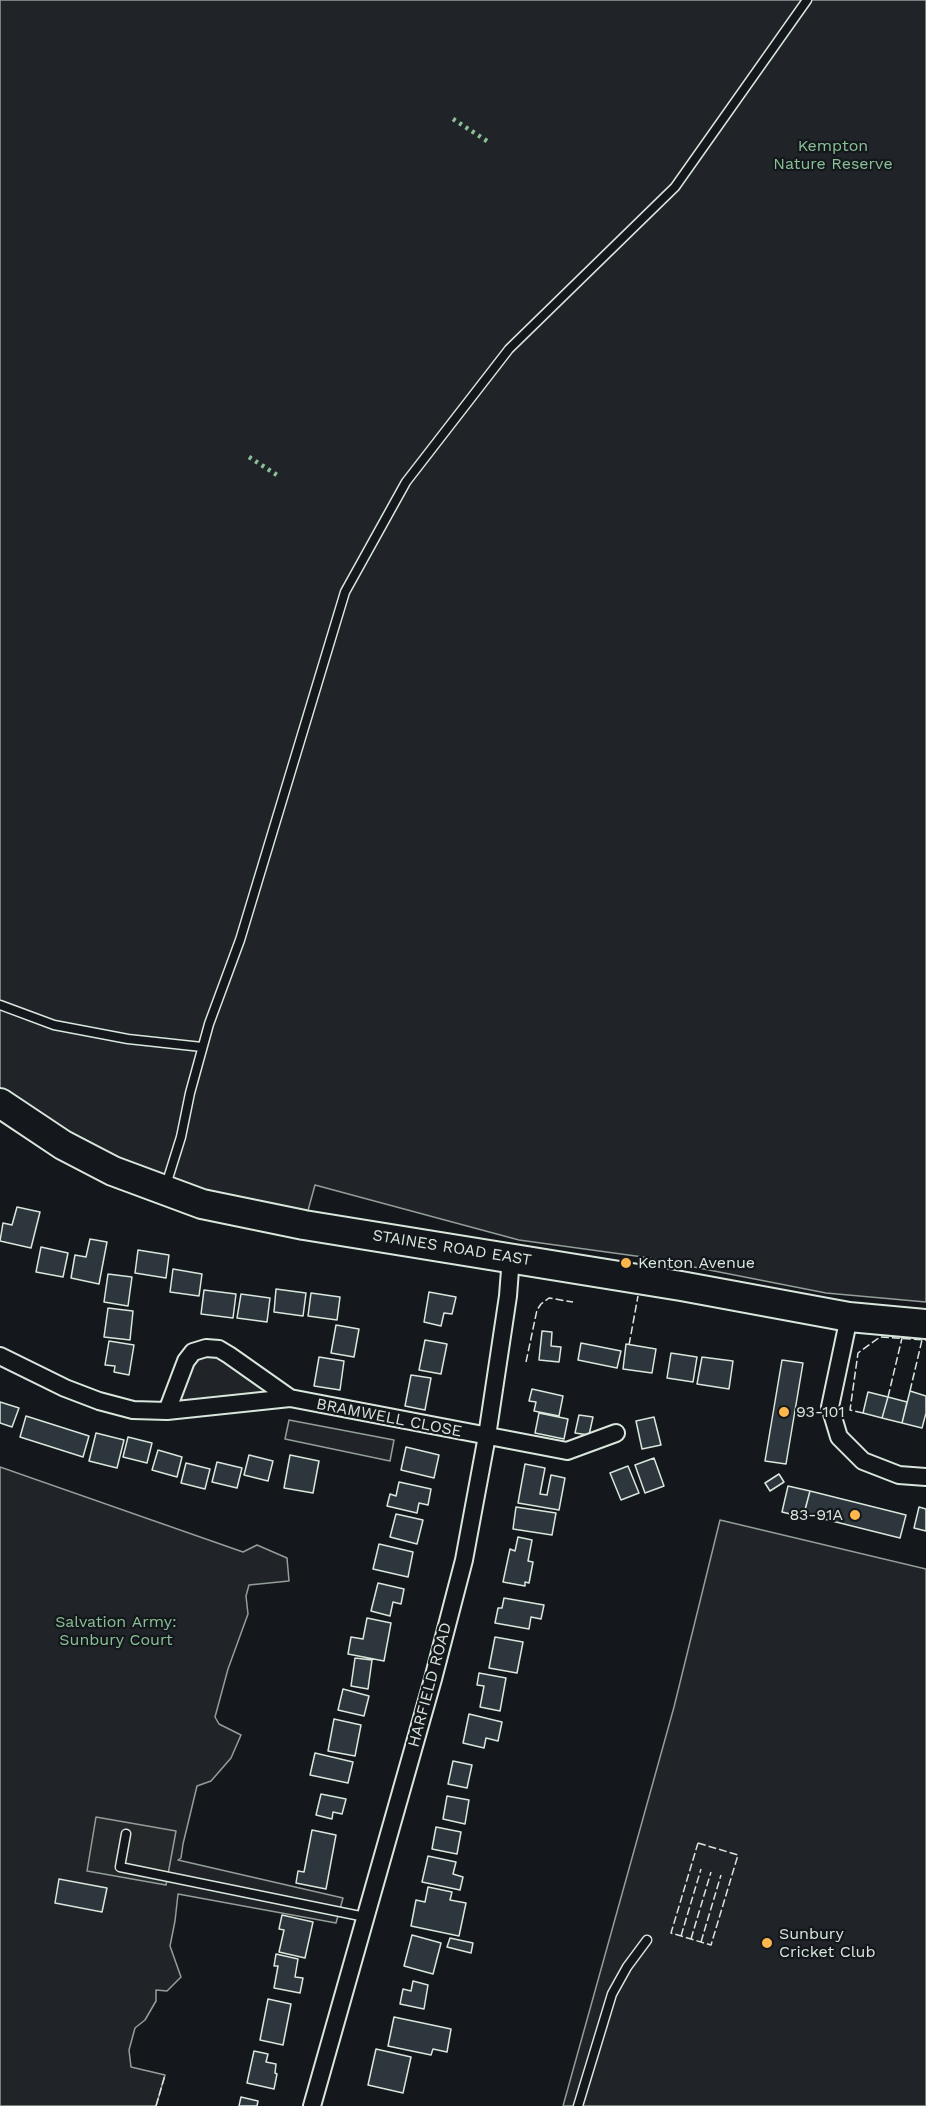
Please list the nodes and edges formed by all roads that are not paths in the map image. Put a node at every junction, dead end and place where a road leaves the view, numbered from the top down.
1 (807, 0) edge
2 (0, 1005) edge
3 (202, 1047) junction
4 (0, 1103) edge
5 (165, 1191) junction
6 (511, 1257) junction
7 (849, 1317) junction
8 (926, 1324) edge
9 (0, 1356) edge
10 (290, 1398) junction
11 (168, 1411) junction
12 (616, 1433) dead end
13 (487, 1436) junction
14 (926, 1477) edge
15 (126, 1834) dead end
16 (365, 1917) junction
17 (647, 1940) dead end
18 (312, 2106) edge
19 (578, 2106) edge

1 - 3 lane
2 - 3 lane
3 - 5 lane
4 - 5 highway, STAINES ROAD EAST
5 - 6 highway, STAINES ROAD EAST
6 - 7 highway, STAINES ROAD EAST
6 - 13 street, HARFIELD ROAD
7 - 8 highway, STAINES ROAD EAST
7 - 14 street
9 - 11 street, BRAMWELL CLOSE
10 - 11 street, BRAMWELL CLOSE
10 - 11 street, BRAMWELL CLOSE
10 - 13 street, BRAMWELL CLOSE
12 - 13 street, BRAMWELL CLOSE
13 - 16 street, HARFIELD ROAD
15 - 16 lane
16 - 18 street, HARFIELD ROAD
17 - 19 lane

